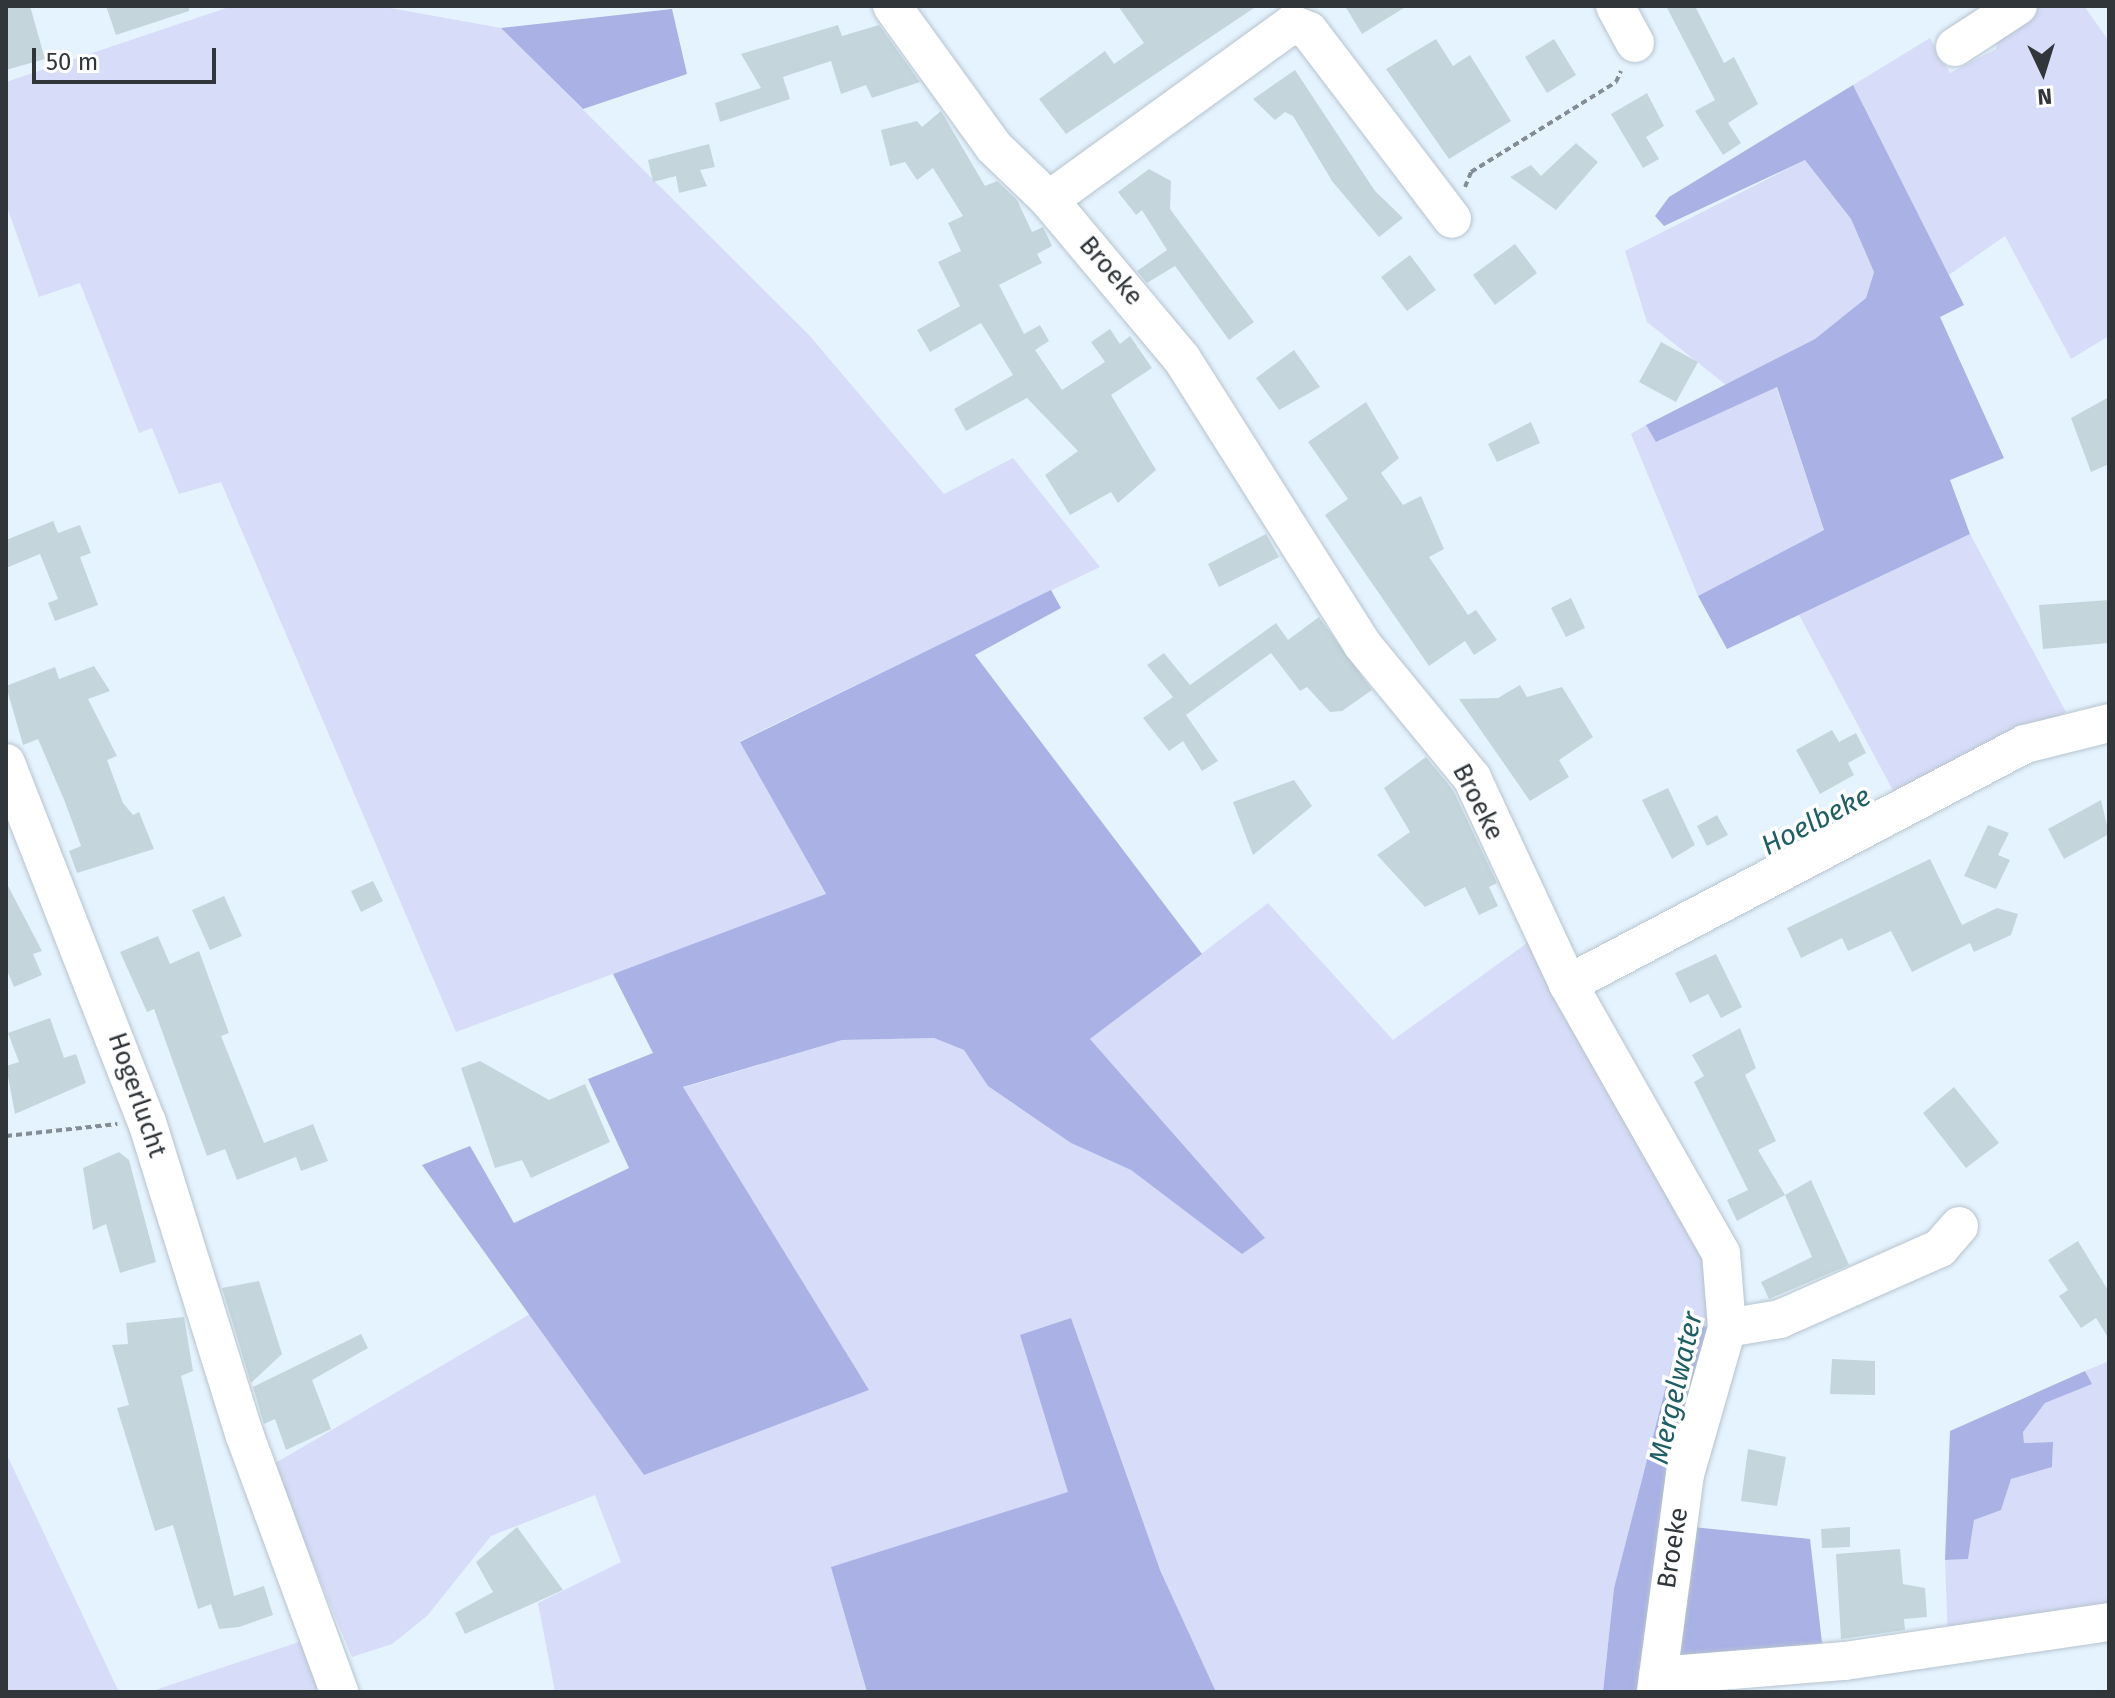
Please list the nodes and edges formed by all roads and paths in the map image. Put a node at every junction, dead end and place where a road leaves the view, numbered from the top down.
1 (892, 6) edge
2 (1615, 6) edge
3 (2018, 6) edge
4 (1635, 43) dead end
5 (1955, 47) dead end
6 (1616, 82) dead end
7 (1471, 172) dead end
8 (1049, 200) junction
9 (1452, 219) dead end
10 (2109, 723) edge
11 (6, 763) edge
12 (1568, 984) junction
13 (147, 1122) junction
14 (6, 1136) edge
15 (1959, 1226) dead end
16 (1727, 1328) junction
17 (2109, 1622) edge
18 (1657, 1684) edge
19 (339, 1692) edge

1 - 8 street, Broeke
2 - 4 street
3 - 5 street
6 - 7 path
8 - 9 street
8 - 12 street, Broeke
10 - 12 street
11 - 13 street, Hogerlucht
12 - 16 street, Broeke
13 - 14 path
13 - 19 street, Hogerlucht
15 - 16 street
16 - 18 street, Broeke
17 - 18 street, Broeke

